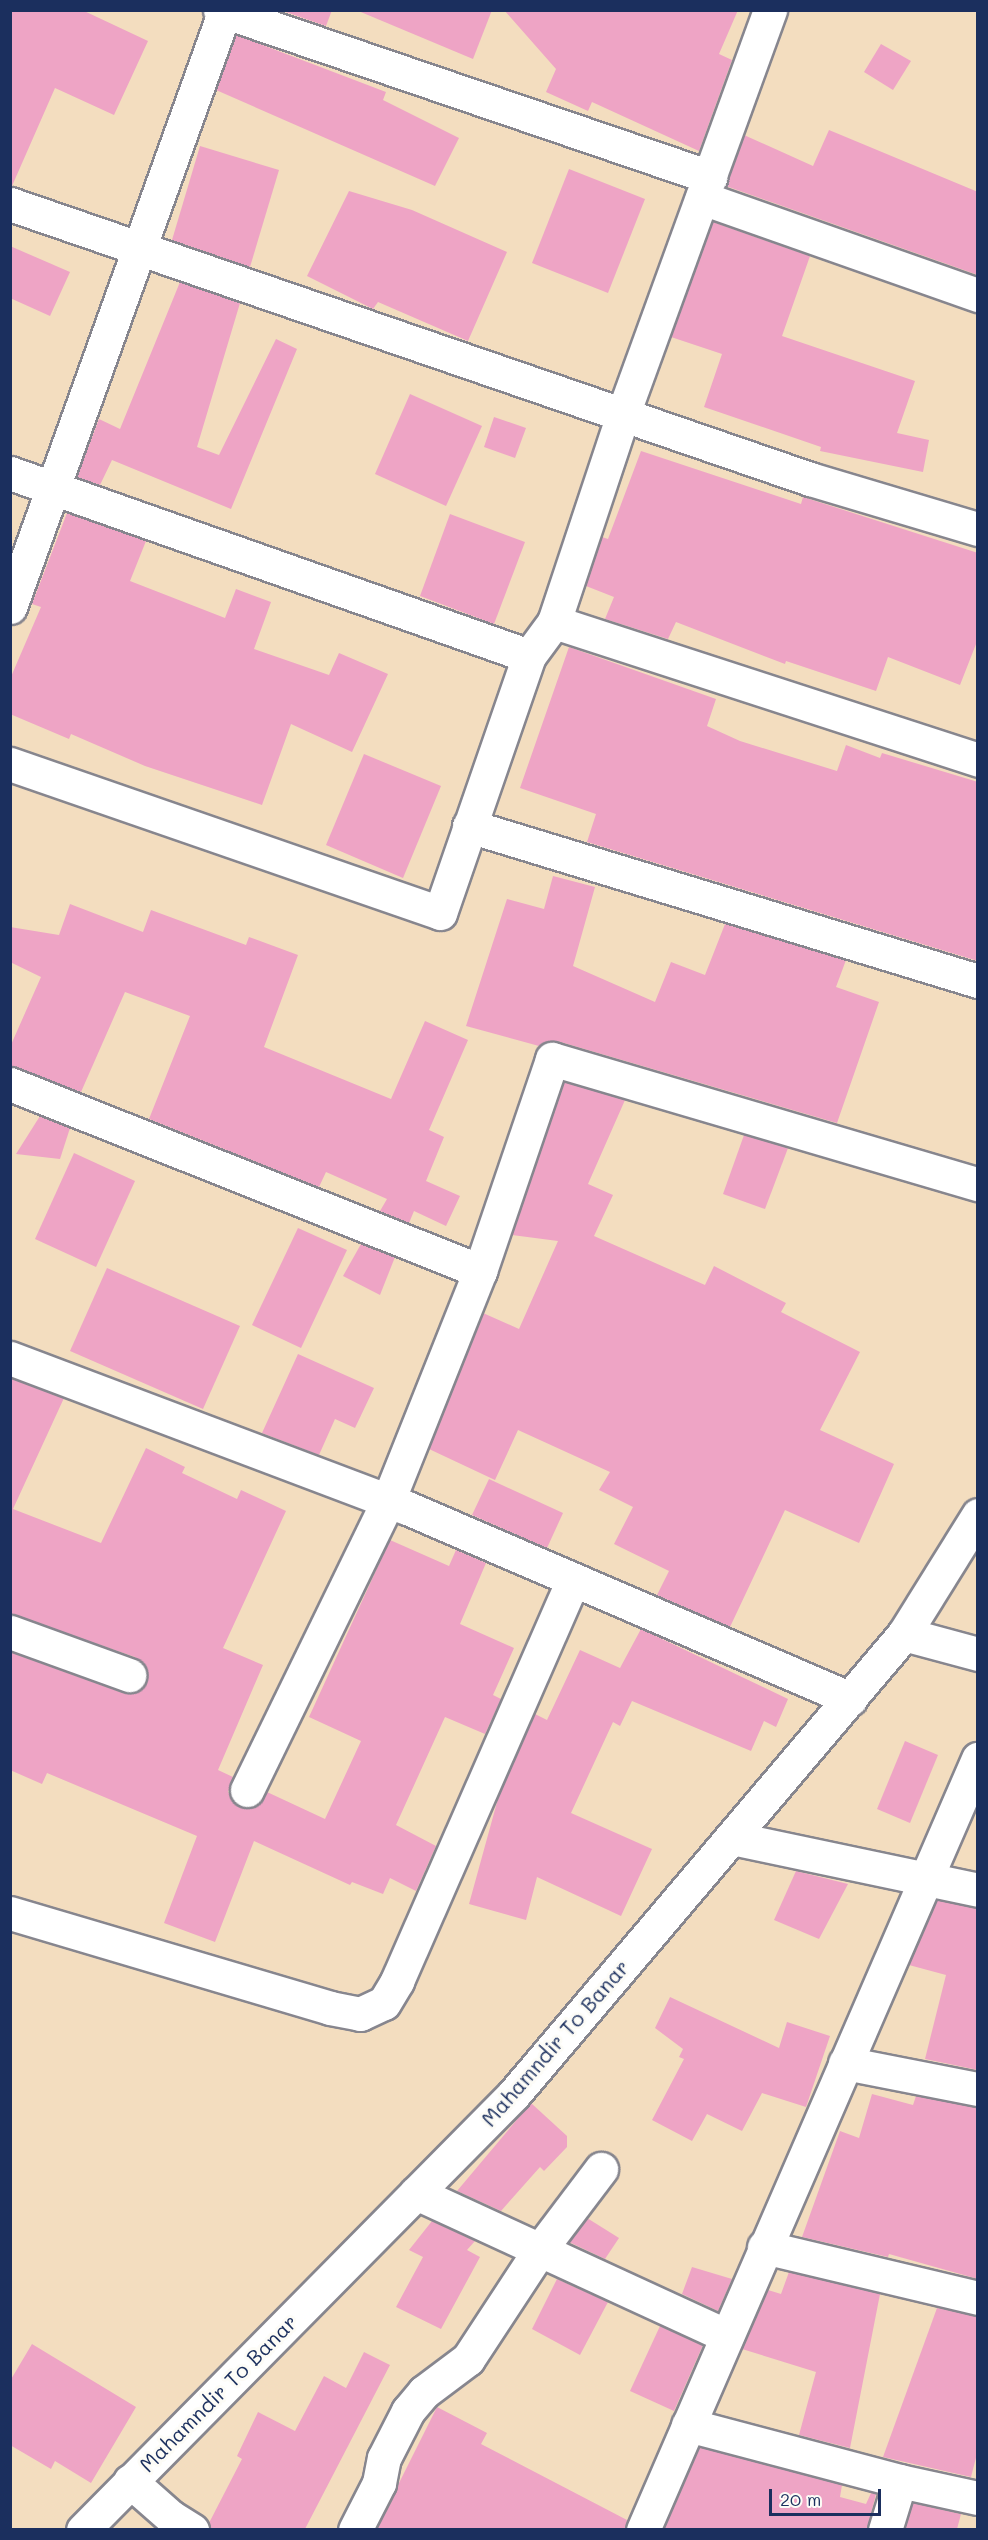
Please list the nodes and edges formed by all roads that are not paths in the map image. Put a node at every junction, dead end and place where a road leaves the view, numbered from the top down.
1 (770, 10) edge
2 (223, 11) edge
3 (706, 187) junction
4 (10, 204) edge
5 (139, 249) junction
6 (978, 295) edge
7 (623, 414) junction
8 (10, 473) edge
9 (53, 488) junction
10 (978, 529) edge
11 (10, 607) edge
12 (554, 622) junction
13 (530, 656) junction
14 (978, 760) edge
15 (10, 764) edge
16 (469, 826) junction
17 (978, 981) edge
18 (10, 1084) edge
19 (978, 1184) edge
20 (480, 1271) junction
21 (10, 1358) edge
22 (388, 1501) junction
23 (978, 1515) edge
24 (573, 1581) junction
25 (10, 1632) edge
26 (904, 1634) junction
27 (978, 1654) edge
28 (129, 1675) dead end
29 (850, 1698) junction
30 (978, 1759) edge
31 (247, 1790) dead end
32 (732, 1838) junction
33 (925, 1878) junction
34 (978, 1890) edge
35 (10, 1913) edge
36 (845, 2063) junction
37 (978, 2089) edge
38 (601, 2169) dead end
39 (416, 2193) junction
40 (764, 2247) junction
41 (539, 2251) junction
42 (978, 2298) edge
43 (727, 2336) junction
44 (688, 2425) junction
45 (130, 2481) junction
46 (900, 2481) junction
47 (978, 2498) edge
48 (82, 2529) edge
49 (192, 2529) edge
50 (355, 2529) edge
51 (643, 2529) edge
52 (885, 2529) edge

1 - 3 street
2 - 3 street
2 - 5 street
3 - 6 street
3 - 7 street
4 - 5 street
5 - 7 street
5 - 9 street
7 - 10 street
7 - 12 street
8 - 9 street
9 - 11 street
9 - 13 street
12 - 13 street
12 - 14 street
13 - 16 street
15 - 16 street
16 - 17 street
18 - 20 street
19 - 20 street
20 - 22 street
21 - 22 street
22 - 24 street
22 - 31 street
23 - 26 street, Mahamndir To Banar
24 - 29 street
24 - 35 street
25 - 28 street
26 - 27 street
26 - 29 street, Mahamndir To Banar
29 - 32 street, Mahamndir To Banar
30 - 33 street
32 - 33 street
32 - 39 street, Mahamndir To Banar
33 - 34 street
33 - 36 street
36 - 37 street
36 - 40 street
38 - 41 street
39 - 41 street
39 - 45 street, Mahamndir To Banar
40 - 42 street
40 - 43 street
41 - 43 street
41 - 50 street
43 - 44 street
44 - 46 street
44 - 51 street
45 - 48 street, Mahamndir To Banar
45 - 49 street
46 - 47 street
46 - 52 street

